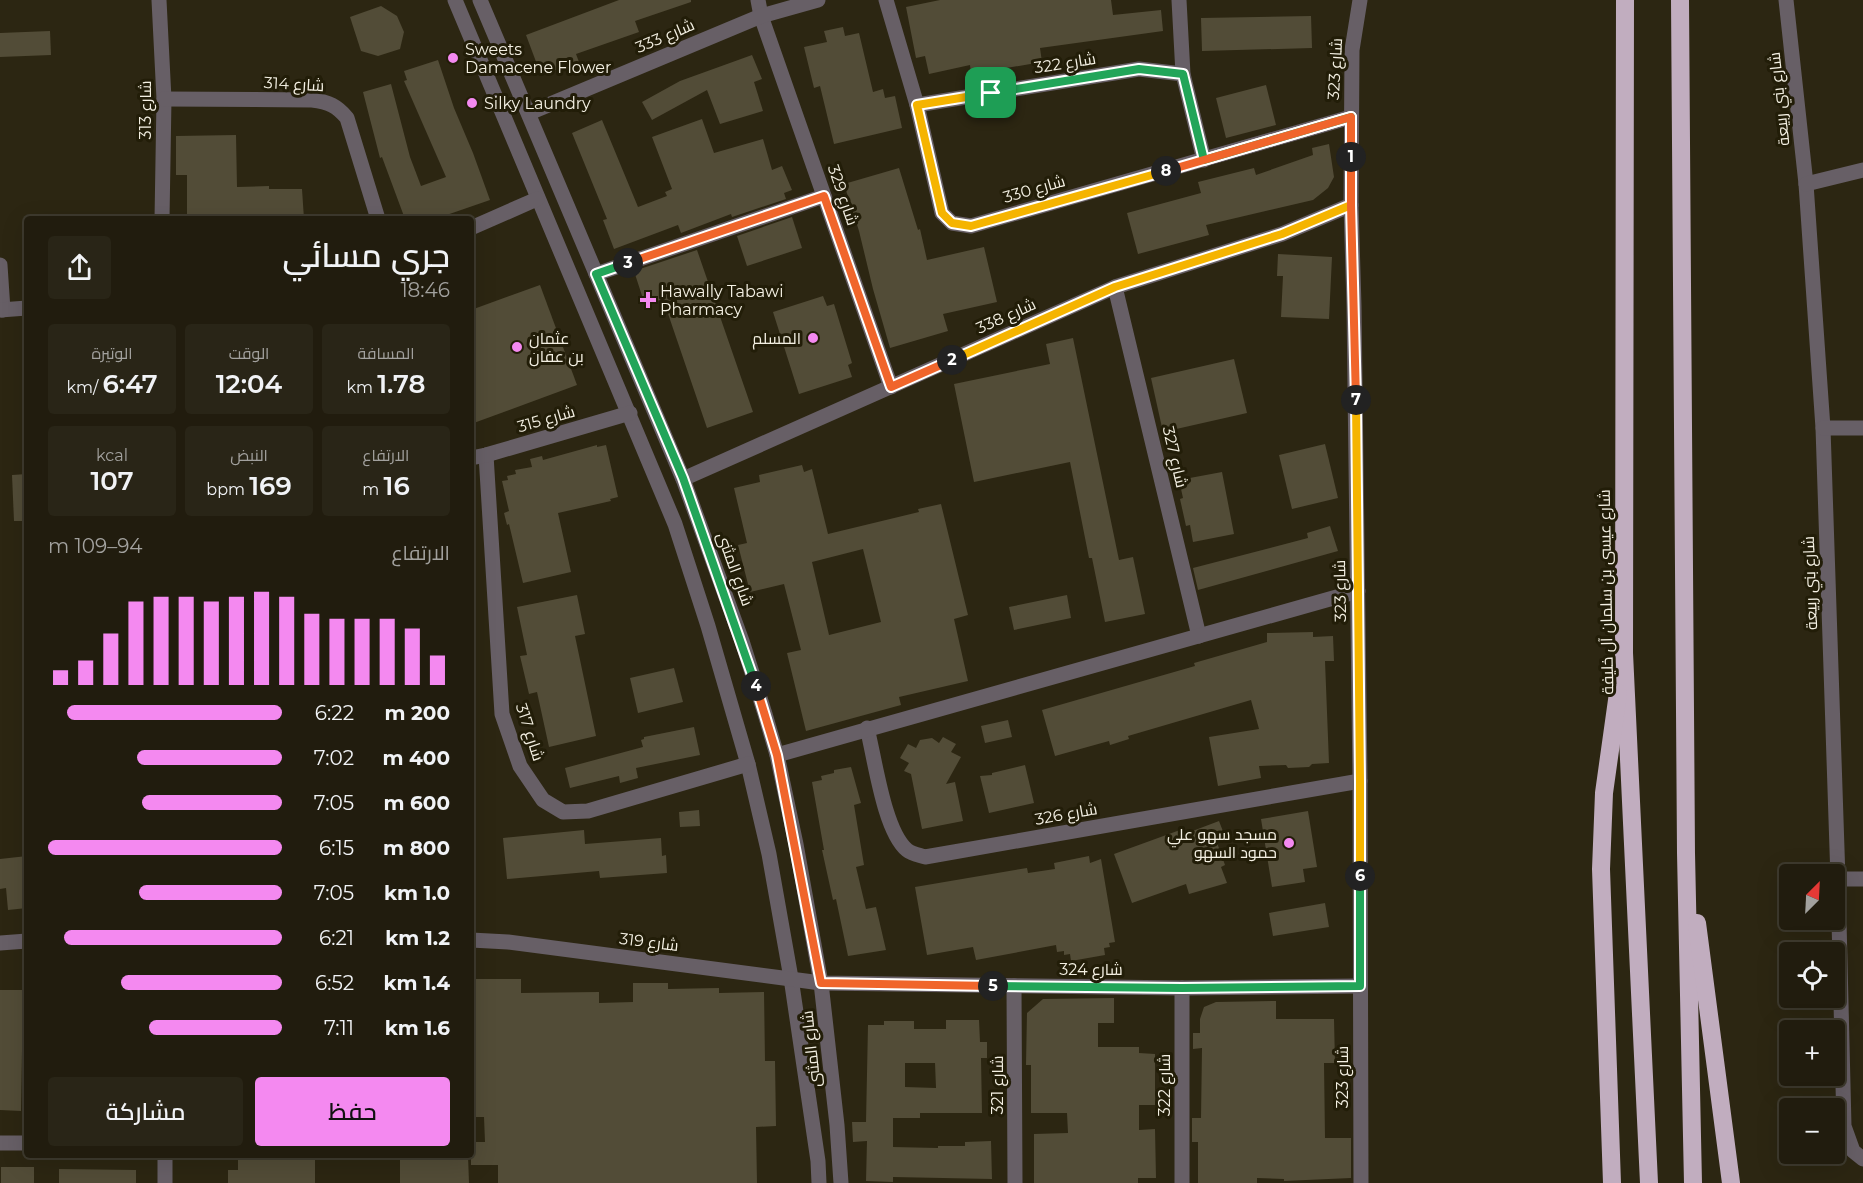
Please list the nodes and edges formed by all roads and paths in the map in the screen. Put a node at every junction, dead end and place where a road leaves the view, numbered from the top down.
1 (159, 0) edge
2 (455, 0) edge
3 (480, 0) edge
4 (758, 0) edge
5 (818, 0) edge
6 (886, 0) edge
7 (1179, 0) edge
8 (1360, 0) edge
9 (1625, 0) edge
10 (1680, 0) edge
11 (1786, 0) edge
12 (761, 15) junction
13 (1183, 74) junction
14 (164, 99) junction
15 (917, 105) junction
16 (529, 113) junction
17 (1351, 117) junction
18 (1204, 160) junction
19 (1863, 170) edge
20 (1806, 184) junction
21 (824, 196) junction
22 (537, 199) junction
23 (1351, 205) junction
24 (162, 216) edge
25 (377, 216) edge
26 (474, 227) edge
27 (0, 265) edge
28 (596, 274) junction
29 (1115, 287) junction
30 (24, 308) edge
31 (2, 310) edge
32 (891, 387) junction
33 (630, 413) junction
34 (1823, 428) junction
35 (1863, 428) edge
36 (479, 456) edge
37 (683, 478) junction
38 (1358, 591) junction
39 (1198, 636) junction
40 (1624, 653) junction
41 (867, 728) junction
42 (777, 755) junction
43 (748, 764) junction
44 (1360, 782) junction
45 (1686, 853) junction
46 (1838, 864) edge
47 (1845, 879) edge
48 (1863, 879) edge
49 (1839, 930) edge
50 (474, 940) edge
51 (24, 941) edge
52 (0, 943) edge
53 (791, 978) junction
54 (821, 983) junction
55 (1014, 986) junction
56 (1360, 986) junction
57 (1182, 988) junction
58 (0, 1143) edge
59 (24, 1143) edge
60 (165, 1158) edge
61 (1863, 1160) edge
62 (165, 1183) edge
63 (819, 1183) edge
64 (841, 1183) edge
65 (1015, 1183) edge
66 (1182, 1183) edge
67 (1360, 1183) edge
68 (1612, 1183) edge
69 (1649, 1183) edge
70 (1693, 1183) edge
71 (1731, 1183) edge

1 - 14 street, شارع 313
2 - 22 street, شارع المثنى
3 - 16 street, شارع المثنى
4 - 12 street, شارع 329
5 - 12 street, شارع 333
6 - 15 street, شارع 330
7 - 13 street
8 - 17 street, شارع 323
9 - 40 highway, شارع عيسى بن سلمان آل خليفة
10 - 45 highway
11 - 20 street, شارع بني ربيعة
12 - 16 street, شارع 333
12 - 21 street, شارع 329
13 - 15 street, شارع 322
13 - 18 street
14 - 24 street, شارع 313
14 - 25 street, شارع 314
15 - 18 street, شارع 330
16 - 28 street, شارع المثنى
17 - 18 street, شارع 330
17 - 23 street, شارع 323
19 - 20 street
20 - 34 street, شارع بني ربيعة
21 - 28 street
21 - 32 street, شارع 329
22 - 26 street
22 - 33 street, شارع المثنى
23 - 29 street, شارع 338
23 - 38 street, شارع 323
27 - 31 street
28 - 37 street, شارع المثنى
29 - 32 street, شارع 338
29 - 39 street, شارع 327
30 - 31 street
32 - 37 street, شارع 338
33 - 36 street, شارع 315
33 - 43 street, شارع المثنى
34 - 35 street
34 - 46 street, شارع بني ربيعة
36 - 43 street, شارع 317
37 - 42 street, شارع المثنى
38 - 39 street
38 - 44 street, شارع 323
39 - 41 street
40 - 68 highway
40 - 69 highway, شارع عيسى بن سلمان آل خليفة
41 - 42 street
41 - 44 street, شارع 326
42 - 54 street, شارع المثنى
43 - 53 street, شارع المثنى
44 - 56 street, شارع 323
45 - 70 highway
45 - 71 highway
47 - 48 street
49 - 61 street, شارع بني ربيعة
50 - 53 street, شارع 319
51 - 52 street
53 - 54 street, شارع 319
53 - 63 street, شارع المثنى
54 - 55 street, شارع 324
54 - 64 street, شارع المثنى
55 - 57 street, شارع 324
55 - 65 street, شارع 321
56 - 57 street, شارع 324
56 - 67 street, شارع 323
57 - 66 street, شارع 322
58 - 59 street
60 - 62 street

